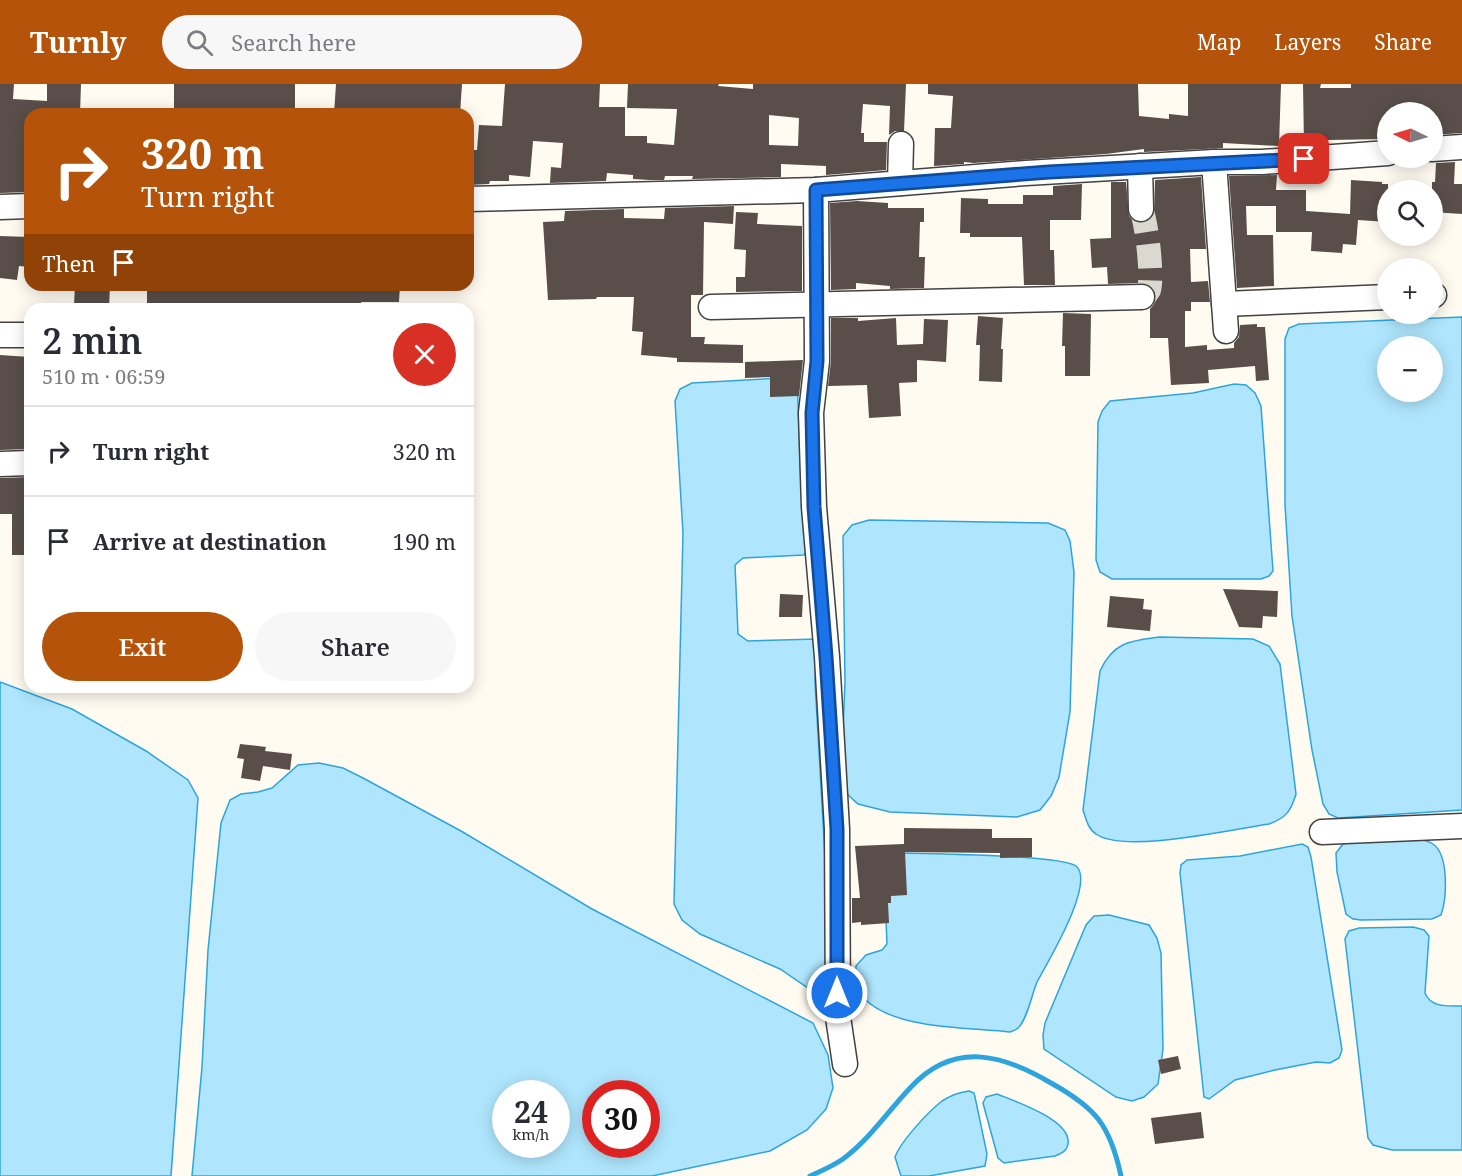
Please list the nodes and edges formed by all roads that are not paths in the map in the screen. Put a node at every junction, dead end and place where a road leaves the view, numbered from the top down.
1 (901, 144) dead end
2 (1462, 147) edge
3 (1443, 148) edge
4 (1377, 154) edge
5 (1214, 162) junction
6 (1140, 166) junction
7 (900, 183) junction
8 (816, 190) junction
9 (474, 199) edge
10 (24, 206) edge
11 (0, 207) edge
12 (1142, 209) tunnel mouth
13 (1140, 297) dead end
14 (1377, 297) edge
15 (1224, 304) junction
16 (816, 306) junction
17 (711, 307) dead end
18 (1226, 332) dead end
19 (0, 335) edge
20 (24, 335) edge
21 (24, 463) edge
22 (0, 464) edge
23 (1462, 826) edge
24 (1322, 832) dead end
25 (845, 1064) dead end

1 - 7 street
2 - 3 street
4 - 5 street
5 - 6 street
5 - 15 street
6 - 7 street
6 - 12 street
7 - 8 street
8 - 9 street
8 - 16 street
10 - 11 street
13 - 16 street
14 - 15 street
15 - 18 street
16 - 17 street
16 - 25 street
19 - 20 street
21 - 22 street
23 - 24 street

